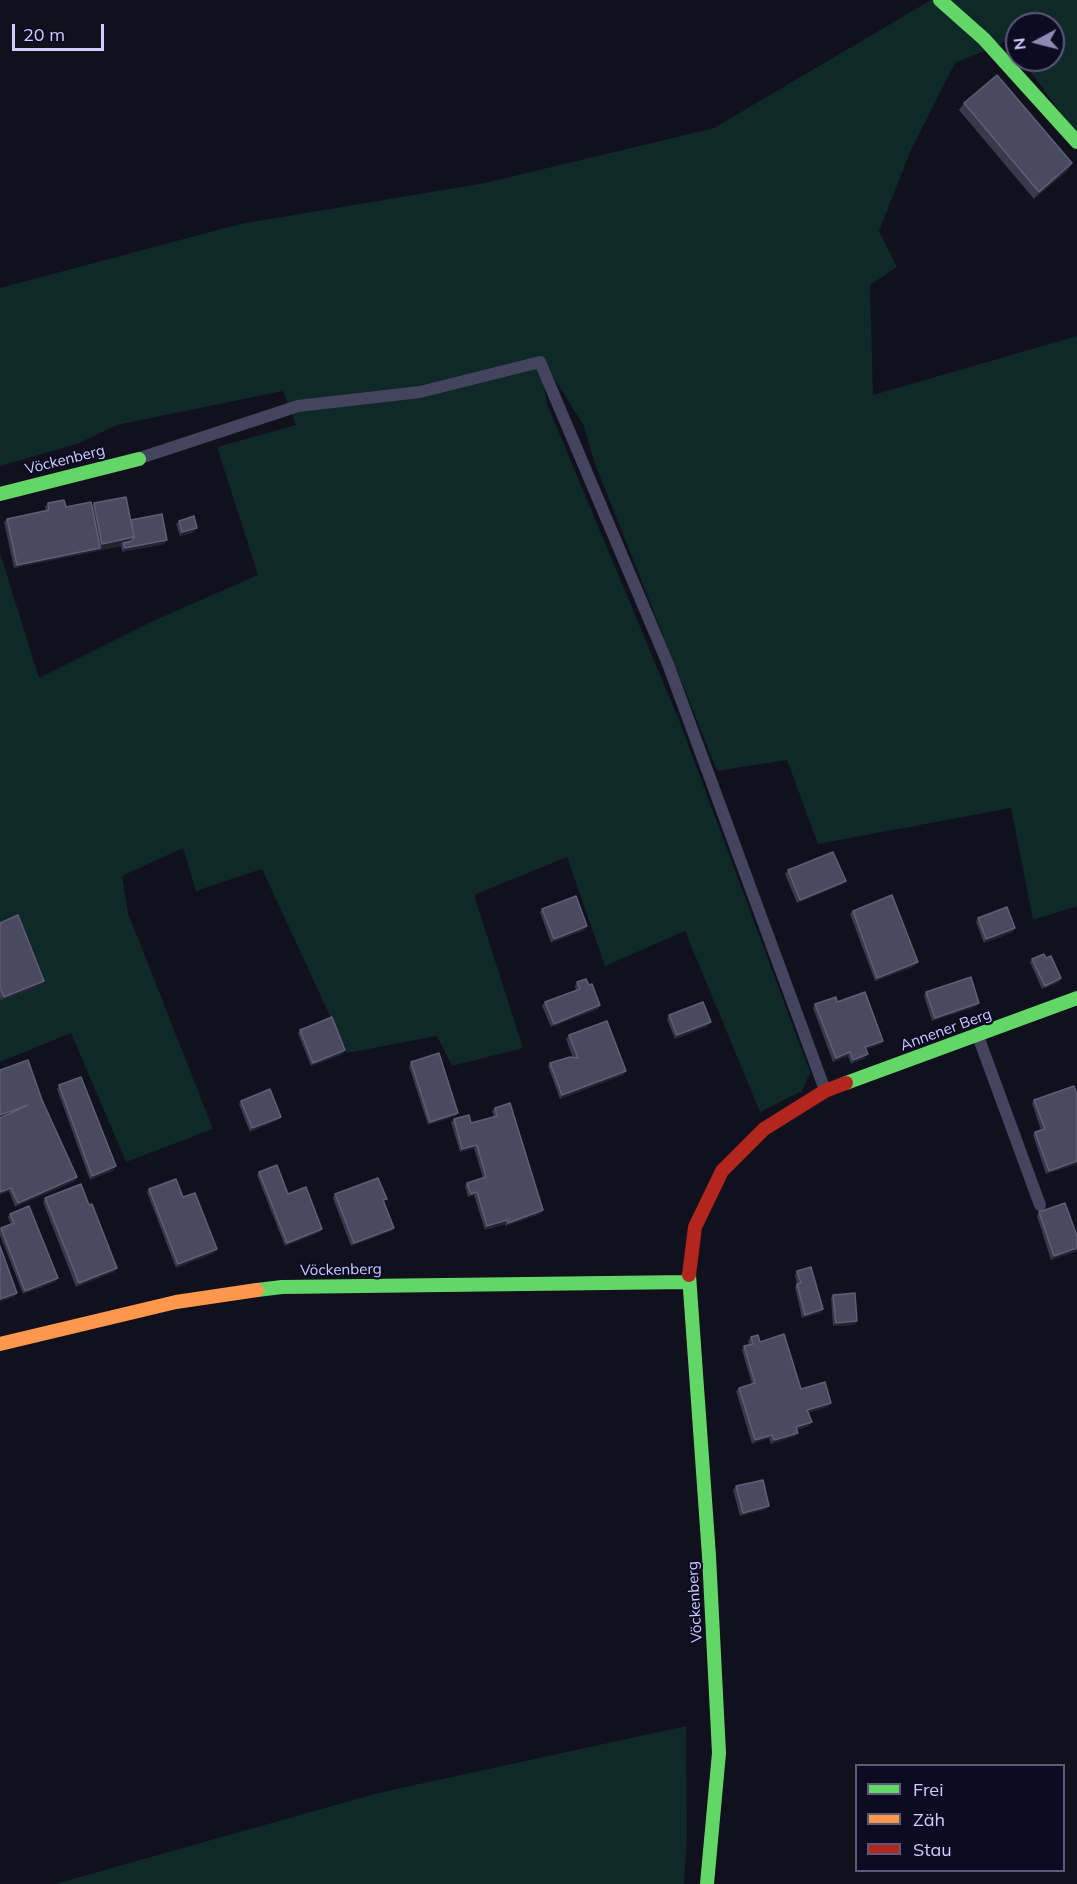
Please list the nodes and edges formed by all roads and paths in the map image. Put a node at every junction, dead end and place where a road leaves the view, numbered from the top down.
1 (940, 0) edge
2 (1077, 142) edge
3 (139, 459) joint
4 (0, 494) edge
5 (1077, 998) edge
6 (978, 1036) junction
7 (825, 1091) junction
8 (1040, 1205) dead end
9 (688, 1282) junction
10 (0, 1344) edge
11 (707, 1884) edge

1 - 2 street
3 - 4 street, Vöckenberg
3 - 7 lane
5 - 6 street, Annener Berg
6 - 7 street, Annener Berg
6 - 8 lane
7 - 9 street, Vöckenberg
9 - 10 street, Vöckenberg
9 - 11 street, Vöckenberg

